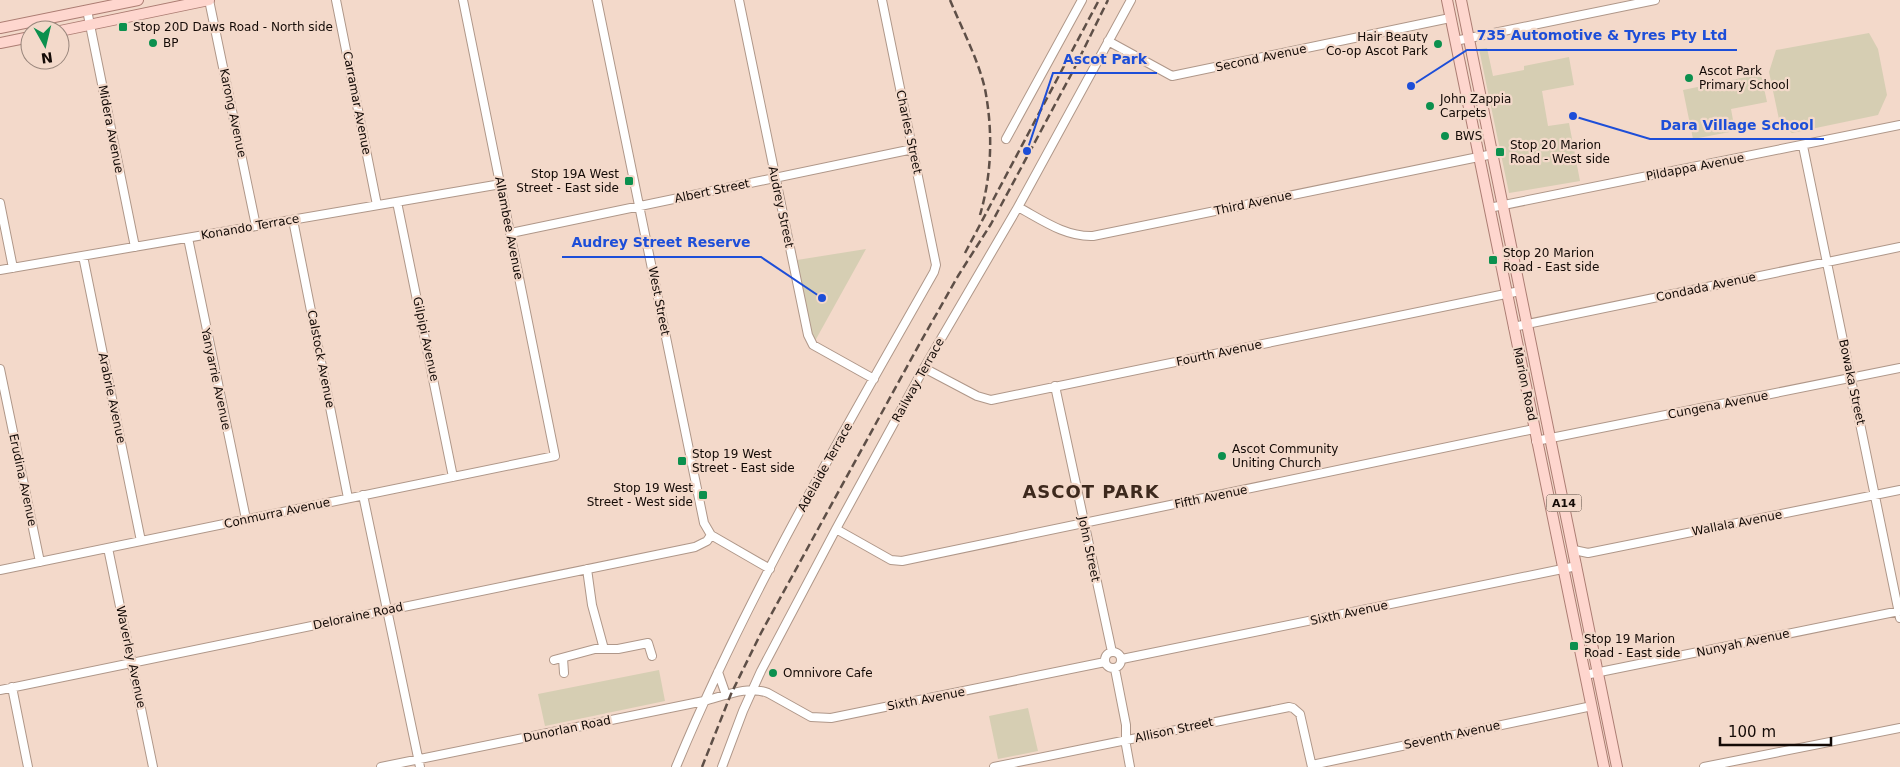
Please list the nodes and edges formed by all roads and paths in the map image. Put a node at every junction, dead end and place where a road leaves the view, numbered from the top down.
1 (138, 0) edge
2 (209, 0) edge
3 (336, 0) edge
4 (462, 0) edge
5 (596, 0) edge
6 (739, 0) edge
7 (882, 0) edge
8 (1131, 0) edge
9 (1447, 0) edge
10 (1461, 0) edge
11 (1655, 0) edge
12 (1081, 1) edge
13 (1629, 3) edge
14 (166, 4) edge
15 (87, 10) junction
16 (1450, 18) junction
17 (90, 24) junction
18 (0, 28) edge
19 (70, 28) edge
20 (1469, 38) junction
21 (20, 39) edge
22 (1108, 41) junction
23 (1455, 41) junction
24 (0, 43) edge
25 (1900, 125) edge
26 (1006, 139) dead end
27 (1803, 146) junction
28 (913, 149) junction
29 (1493, 154) junction
30 (1479, 157) junction
31 (775, 178) junction
32 (500, 184) junction
33 (398, 202) junction
34 (0, 203) edge
35 (377, 205) junction
36 (1503, 205) junction
37 (640, 206) junction
38 (1018, 207) junction
39 (1489, 208) junction
40 (293, 220) junction
41 (256, 226) junction
42 (510, 233) junction
43 (188, 238) junction
44 (135, 247) junction
45 (1900, 248) edge
46 (83, 256) junction
47 (1828, 262) junction
48 (936, 264) joint
49 (13, 268) junction
50 (0, 270) edge
51 (1520, 291) junction
52 (1506, 294) junction
53 (1527, 324) junction
54 (1513, 326) junction
55 (924, 368) junction
56 (1900, 368) edge
57 (0, 369) edge
58 (1851, 378) junction
59 (874, 380) junction
60 (1055, 386) junction
61 (1534, 429) junction
62 (1551, 439) junction
63 (1536, 442) junction
64 (555, 456) joint
65 (453, 477) junction
66 (1900, 490) edge
67 (363, 495) junction
68 (1875, 496) junction
69 (348, 498) junction
70 (246, 519) junction
71 (1084, 524) junction
72 (836, 530) junction
73 (711, 535) junction
74 (141, 541) junction
75 (108, 548) junction
76 (1574, 550) junction
77 (40, 562) junction
78 (1577, 566) junction
79 (587, 569) junction
80 (770, 569) junction
81 (1563, 569) junction
82 (0, 570) edge
83 (388, 610) junction
84 (1900, 613) edge
85 (604, 649) junction
86 (1112, 652) junction
87 (652, 656) dead end
88 (563, 658) junction
89 (1122, 659) junction
90 (554, 660) dead end
91 (1105, 662) junction
92 (132, 663) junction
93 (1115, 669) junction
94 (718, 672) junction
95 (564, 673) dead end
96 (1598, 673) junction
97 (1585, 675) junction
98 (12, 687) junction
99 (0, 690) edge
100 (752, 690) junction
101 (726, 695) junction
102 (704, 701) junction
103 (1592, 706) junction
104 (1900, 728) edge
105 (1127, 740) junction
106 (419, 763) edge
107 (1727, 765) edge
108 (1312, 766) edge
109 (28, 767) edge
110 (153, 767) edge
111 (381, 767) edge
112 (676, 767) edge
113 (722, 767) edge
114 (994, 767) edge
115 (1130, 767) edge
116 (1604, 767) edge
117 (1617, 767) edge
118 (1704, 767) edge

1 - 15 main road
2 - 14 main road
2 - 41 street, Karong Avenue
3 - 35 street, Carramar Avenue
4 - 32 street, Allambee Avenue
5 - 37 street, West Street
6 - 31 street, Audrey Street
7 - 28 street, Charles Street
8 - 22 street, Railway Terrace
9 - 16 main road, Marion Road / A14
10 - 20 main road, Marion Road / A14
11 - 13 street
12 - 26 street
13 - 20 street
14 - 17 main road
15 - 17 street, Midera Avenue
15 - 18 main road
16 - 22 street, Second Avenue
16 - 23 main road, Marion Road / A14
17 - 19 main road
17 - 44 street, Midera Avenue
20 - 23 street
20 - 29 main road, Marion Road / A14
21 - 24 main road
22 - 38 street, Railway Terrace
23 - 30 main road, Marion Road / A14
25 - 27 street, Pildappa Avenue
27 - 36 street, Pildappa Avenue
27 - 47 street, Bowaka Street
28 - 31 street, Albert Street
28 - 48 street, Charles Street
29 - 30 street, Third Avenue
29 - 36 main road, Marion Road / A14
30 - 38 street, Third Avenue
30 - 39 main road, Marion Road / A14
31 - 37 street, Albert Street
31 - 59 street, Audrey Street
32 - 33 street, Konando Terrace
32 - 42 street, Allambee Avenue
33 - 35 street, Konando Terrace
33 - 65 street, Gilpipi Avenue
34 - 49 street
35 - 40 street, Konando Terrace
36 - 39 street, Pildappa Avenue
36 - 51 main road, Marion Road / A14
37 - 42 street, Albert Street
37 - 73 street, West Street
38 - 55 street, Railway Terrace
39 - 52 main road, Marion Road / A14
40 - 41 street, Konando Terrace
40 - 69 street, Calstock Avenue
41 - 43 street, Konando Terrace
42 - 64 street, Allambee Avenue
43 - 44 street, Konando Terrace
43 - 70 street, Yanyarrie Avenue
44 - 46 street, Konando Terrace
45 - 47 street, Condada Avenue
46 - 49 street, Konando Terrace
46 - 74 street, Arabrie Avenue
47 - 53 street, Condada Avenue
47 - 58 street, Bowaka Street
48 - 59 street, Adelaide Terrace
49 - 50 street, Konando Terrace
51 - 52 street, Fourth Avenue
51 - 53 main road, Marion Road / A14
52 - 54 main road, Marion Road / A14
52 - 60 street, Fourth Avenue
53 - 54 street, Condada Avenue
53 - 62 main road, Marion Road / A14
54 - 61 main road, Marion Road / A14
55 - 60 street, Fourth Avenue
55 - 72 street, Railway Terrace
56 - 58 street, Cungena Avenue
57 - 77 street, Erudina Avenue
58 - 62 street, Cungena Avenue
58 - 68 street, Bowaka Street
59 - 80 street, Adelaide Terrace
60 - 71 street, John Street
61 - 63 main road, Marion Road / A14
61 - 71 street, Fifth Avenue
62 - 63 street, Cungena Avenue
62 - 76 main road, Marion Road / A14
63 - 81 main road, Marion Road / A14
64 - 65 street, Conmurra Avenue
65 - 67 street, Conmurra Avenue
66 - 68 street, Wallala Avenue
67 - 69 street, Conmurra Avenue
67 - 83 street
68 - 76 street, Wallala Avenue
68 - 84 street, Bowaka Street
69 - 70 street, Conmurra Avenue
70 - 74 street, Conmurra Avenue
71 - 72 street, Fifth Avenue
71 - 86 street, John Street
72 - 100 street, Railway Terrace
73 - 79 street, Deloraine Road
73 - 80 street
74 - 75 street, Conmurra Avenue
75 - 77 street, Conmurra Avenue
75 - 92 street, Waverley Avenue
76 - 78 main road, Marion Road / A14
77 - 82 street, Conmurra Avenue
78 - 81 street, Sixth Avenue
78 - 96 main road, Marion Road / A14
79 - 83 street, Deloraine Road
79 - 85 street
80 - 94 street, Adelaide Terrace
81 - 89 street, Sixth Avenue
81 - 97 main road, Marion Road / A14
83 - 92 street, Deloraine Road
83 - 106 street
84 - 96 street, Nunyah Avenue
85 - 87 street
85 - 88 street
86 - 89 street
86 - 91 street
88 - 90 street
88 - 95 street
89 - 93 street
91 - 93 street
91 - 100 street, Sixth Avenue
92 - 98 street, Deloraine Road
92 - 110 street, Waverley Avenue
93 - 105 street
94 - 101 street
94 - 102 street, Adelaide Terrace
96 - 97 street, Nunyah Avenue
96 - 117 main road, Marion Road / A14
97 - 103 main road, Marion Road / A14
98 - 99 street, Deloraine Road
98 - 109 street
100 - 101 street, Dunorlan Road
100 - 113 street, Railway Terrace
101 - 102 street, Dunorlan Road
102 - 106 street, Dunorlan Road
102 - 112 street, Adelaide Terrace
103 - 108 street, Seventh Avenue
103 - 116 main road, Marion Road / A14
104 - 107 street
105 - 108 street, Allison Street
105 - 114 street, Allison Street
105 - 115 street
106 - 111 street, Dunorlan Road
107 - 118 street

